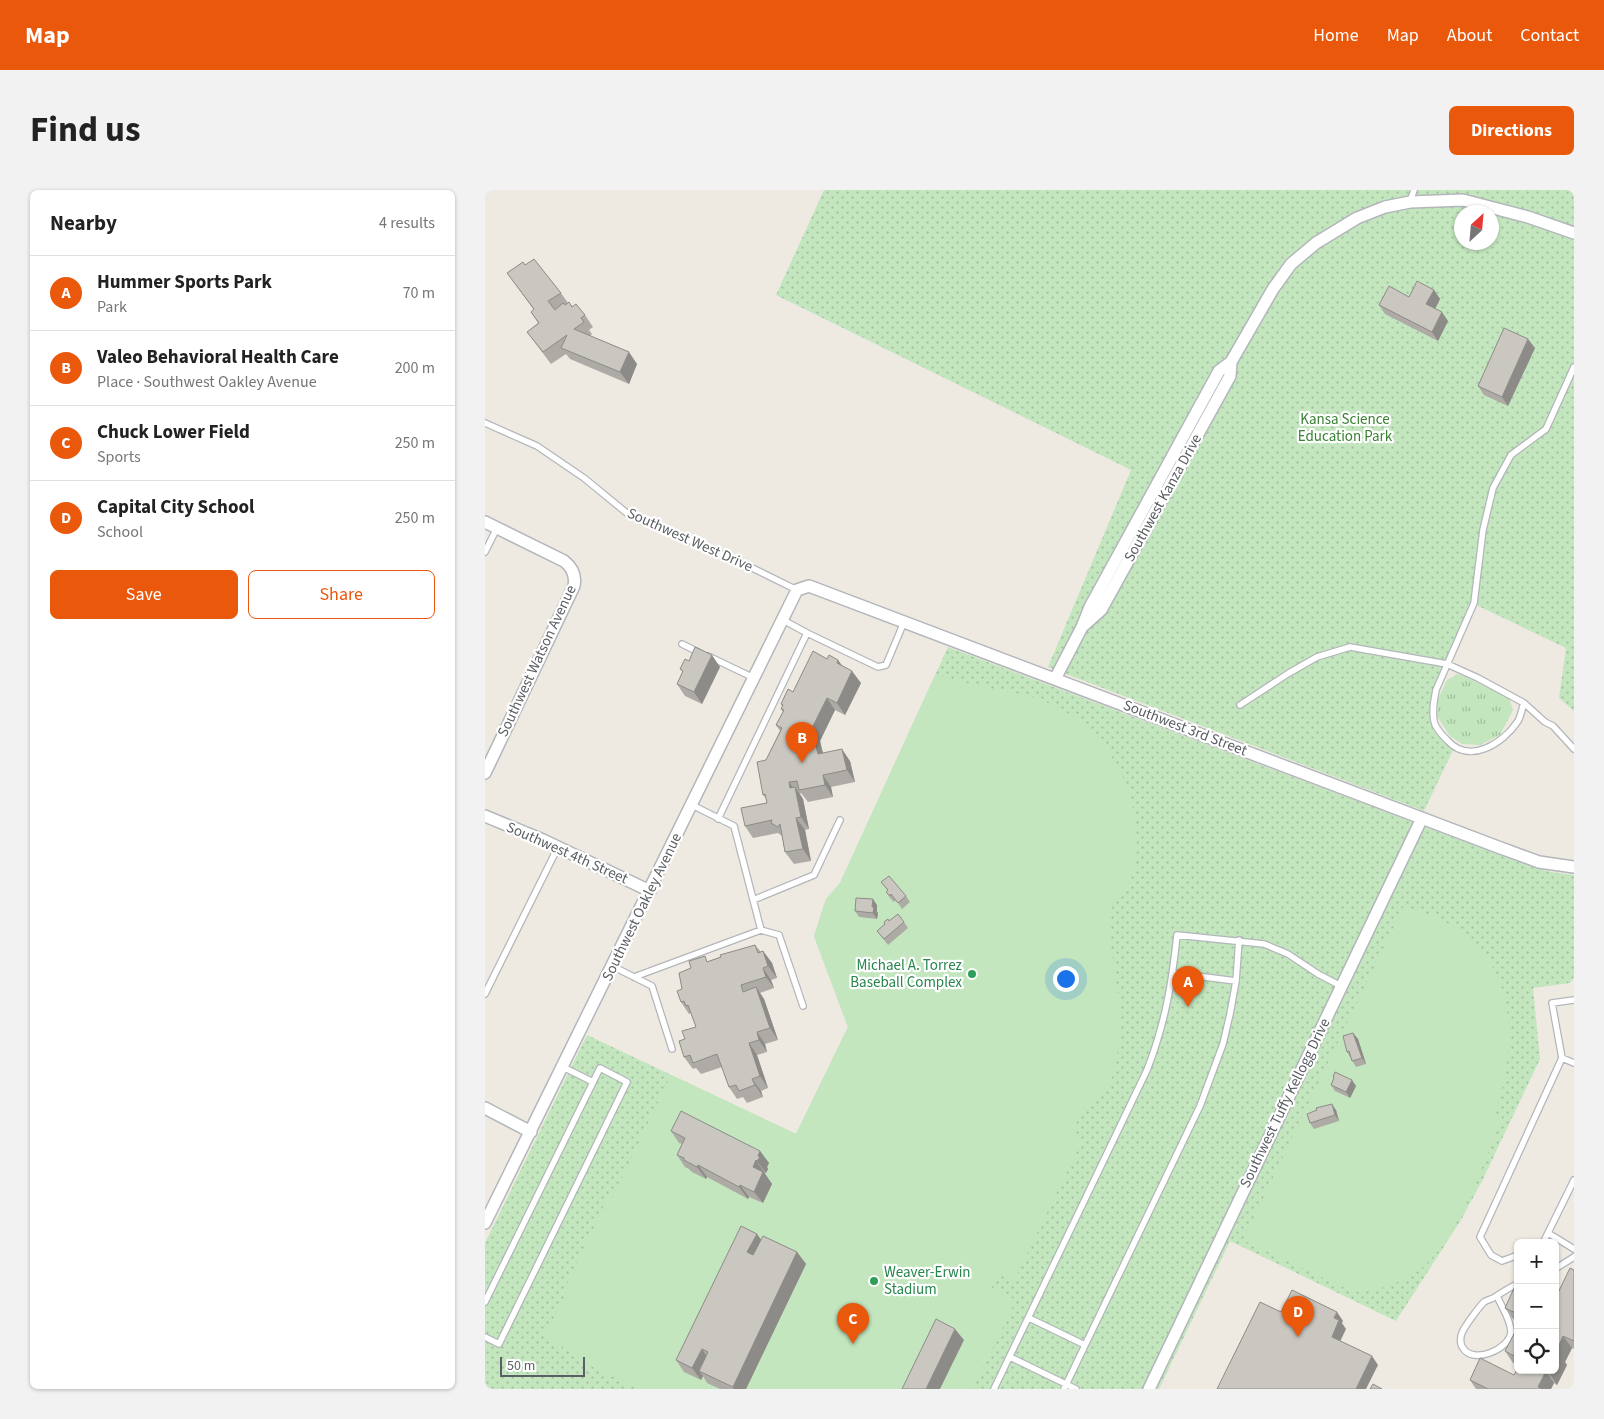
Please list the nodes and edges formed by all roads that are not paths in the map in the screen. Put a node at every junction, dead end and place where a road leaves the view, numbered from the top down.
1 (1415, 190) edge
2 (1410, 202) junction
3 (1574, 233) edge
4 (1574, 368) edge
5 (485, 423) edge
6 (485, 522) edge
7 (497, 528) junction
8 (485, 552) edge
9 (797, 590) junction
10 (783, 620) junction
11 (904, 622) junction
12 (807, 633) junction
13 (682, 644) dead end
14 (1447, 664) junction
15 (754, 678) junction
16 (1055, 679) junction
17 (1524, 703) junction
18 (1240, 705) dead end
19 (1574, 749) edge
20 (485, 773) edge
21 (692, 805) junction
22 (485, 816) edge
23 (1422, 818) junction
24 (718, 819) junction
25 (841, 820) dead end
26 (558, 847) junction
27 (1574, 867) edge
28 (650, 891) junction
29 (753, 900) junction
30 (761, 930) junction
31 (1239, 940) junction
32 (612, 966) junction
33 (1173, 973) junction
34 (633, 977) junction
35 (1236, 981) junction
36 (1341, 986) junction
37 (485, 994) edge
38 (1574, 1000) edge
39 (803, 1006) dead end
40 (672, 1049) dead end
41 (1562, 1058) junction
42 (1574, 1064) edge
43 (563, 1067) junction
44 (593, 1082) junction
45 (485, 1108) edge
46 (531, 1132) junction
47 (1574, 1180) edge
48 (485, 1223) edge
49 (1548, 1233) junction
50 (1545, 1239) edge
51 (1574, 1248) edge
52 (1514, 1256) edge
53 (1574, 1257) edge
54 (1559, 1266) edge
55 (1514, 1286) edge
56 (1497, 1296) junction
57 (485, 1302) edge
58 (1029, 1318) junction
59 (485, 1337) edge
60 (1085, 1345) junction
61 (1010, 1357) junction
62 (1065, 1386) edge
63 (995, 1389) edge
64 (1077, 1389) edge
65 (1149, 1389) edge

1 - 2 lane
2 - 3 street, Southwest Kanza Drive
2 - 16 street, Southwest Kanza Drive
4 - 14 lane
5 - 9 lane, Southwest West Drive
6 - 7 street
7 - 8 lane
7 - 20 street, Southwest Watson Avenue
9 - 10 street, Southwest Oakley Avenue
9 - 11 street, Southwest 3rd Street
10 - 12 lane
10 - 15 street, Southwest Oakley Avenue
11 - 12 lane
11 - 16 street, Southwest 3rd Street
12 - 24 lane
13 - 15 lane
14 - 17 lane
14 - 17 lane
14 - 18 lane
15 - 21 street, Southwest Oakley Avenue
16 - 23 street, Southwest 3rd Street
17 - 19 lane
21 - 24 lane
21 - 28 street, Southwest Oakley Avenue
22 - 26 street, Southwest 4th Street
23 - 27 street, Southwest 3rd Street
23 - 36 street, Southwest Tuffy Kellogg Drive
24 - 29 lane
25 - 29 lane
26 - 28 street, Southwest 4th Street
26 - 37 lane
28 - 32 street, Southwest Oakley Avenue
29 - 30 lane
30 - 34 lane
30 - 39 lane
31 - 33 lane
31 - 35 lane
31 - 36 lane
32 - 34 lane
32 - 43 street, Southwest Oakley Avenue
33 - 35 lane
33 - 58 lane
34 - 40 lane
35 - 60 lane
36 - 65 street, Southwest Tuffy Kellogg Drive
38 - 41 lane
41 - 42 lane
41 - 52 lane
43 - 44 lane
43 - 46 street, Southwest Oakley Avenue
44 - 57 lane
44 - 59 lane
45 - 46 street
46 - 48 street, Southwest Oakley Avenue
47 - 49 lane
49 - 50 lane
49 - 51 lane
53 - 54 lane
55 - 56 lane
56 - 56 lane
58 - 60 lane
58 - 61 lane
60 - 62 lane
61 - 62 lane
61 - 63 lane
62 - 64 lane

